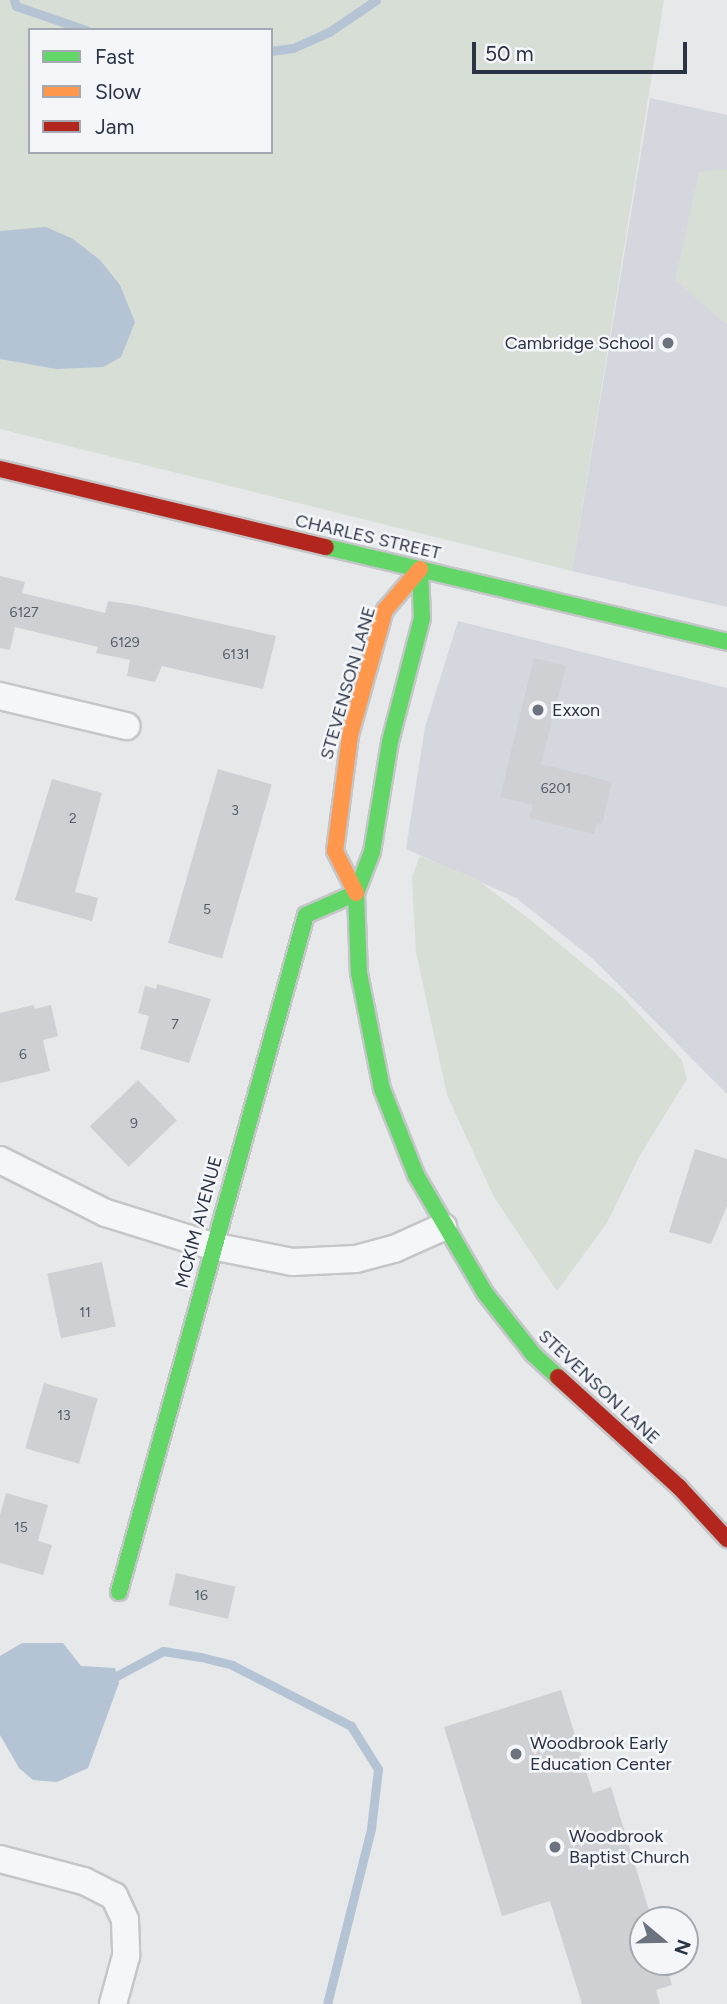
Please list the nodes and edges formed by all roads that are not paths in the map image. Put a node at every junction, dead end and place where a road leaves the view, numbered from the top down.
1 (0, 469) edge
2 (420, 569) junction
3 (727, 642) edge
4 (0, 696) edge
5 (126, 726) dead end
6 (356, 893) junction
7 (0, 1160) edge
8 (443, 1227) junction
9 (212, 1246) junction
10 (725, 1533) edge
11 (119, 1592) dead end
12 (0, 1859) edge
13 (113, 2004) edge

1 - 2 street, CHARLES STREET
2 - 3 street, CHARLES STREET
2 - 6 street, STEVENSON LANE
2 - 6 street, STEVENSON LANE
4 - 5 street
6 - 8 street, STEVENSON LANE
6 - 9 street, MCKIM AVENUE
7 - 9 street
8 - 9 street
8 - 10 street, STEVENSON LANE
9 - 11 street, MCKIM AVENUE
12 - 13 street

